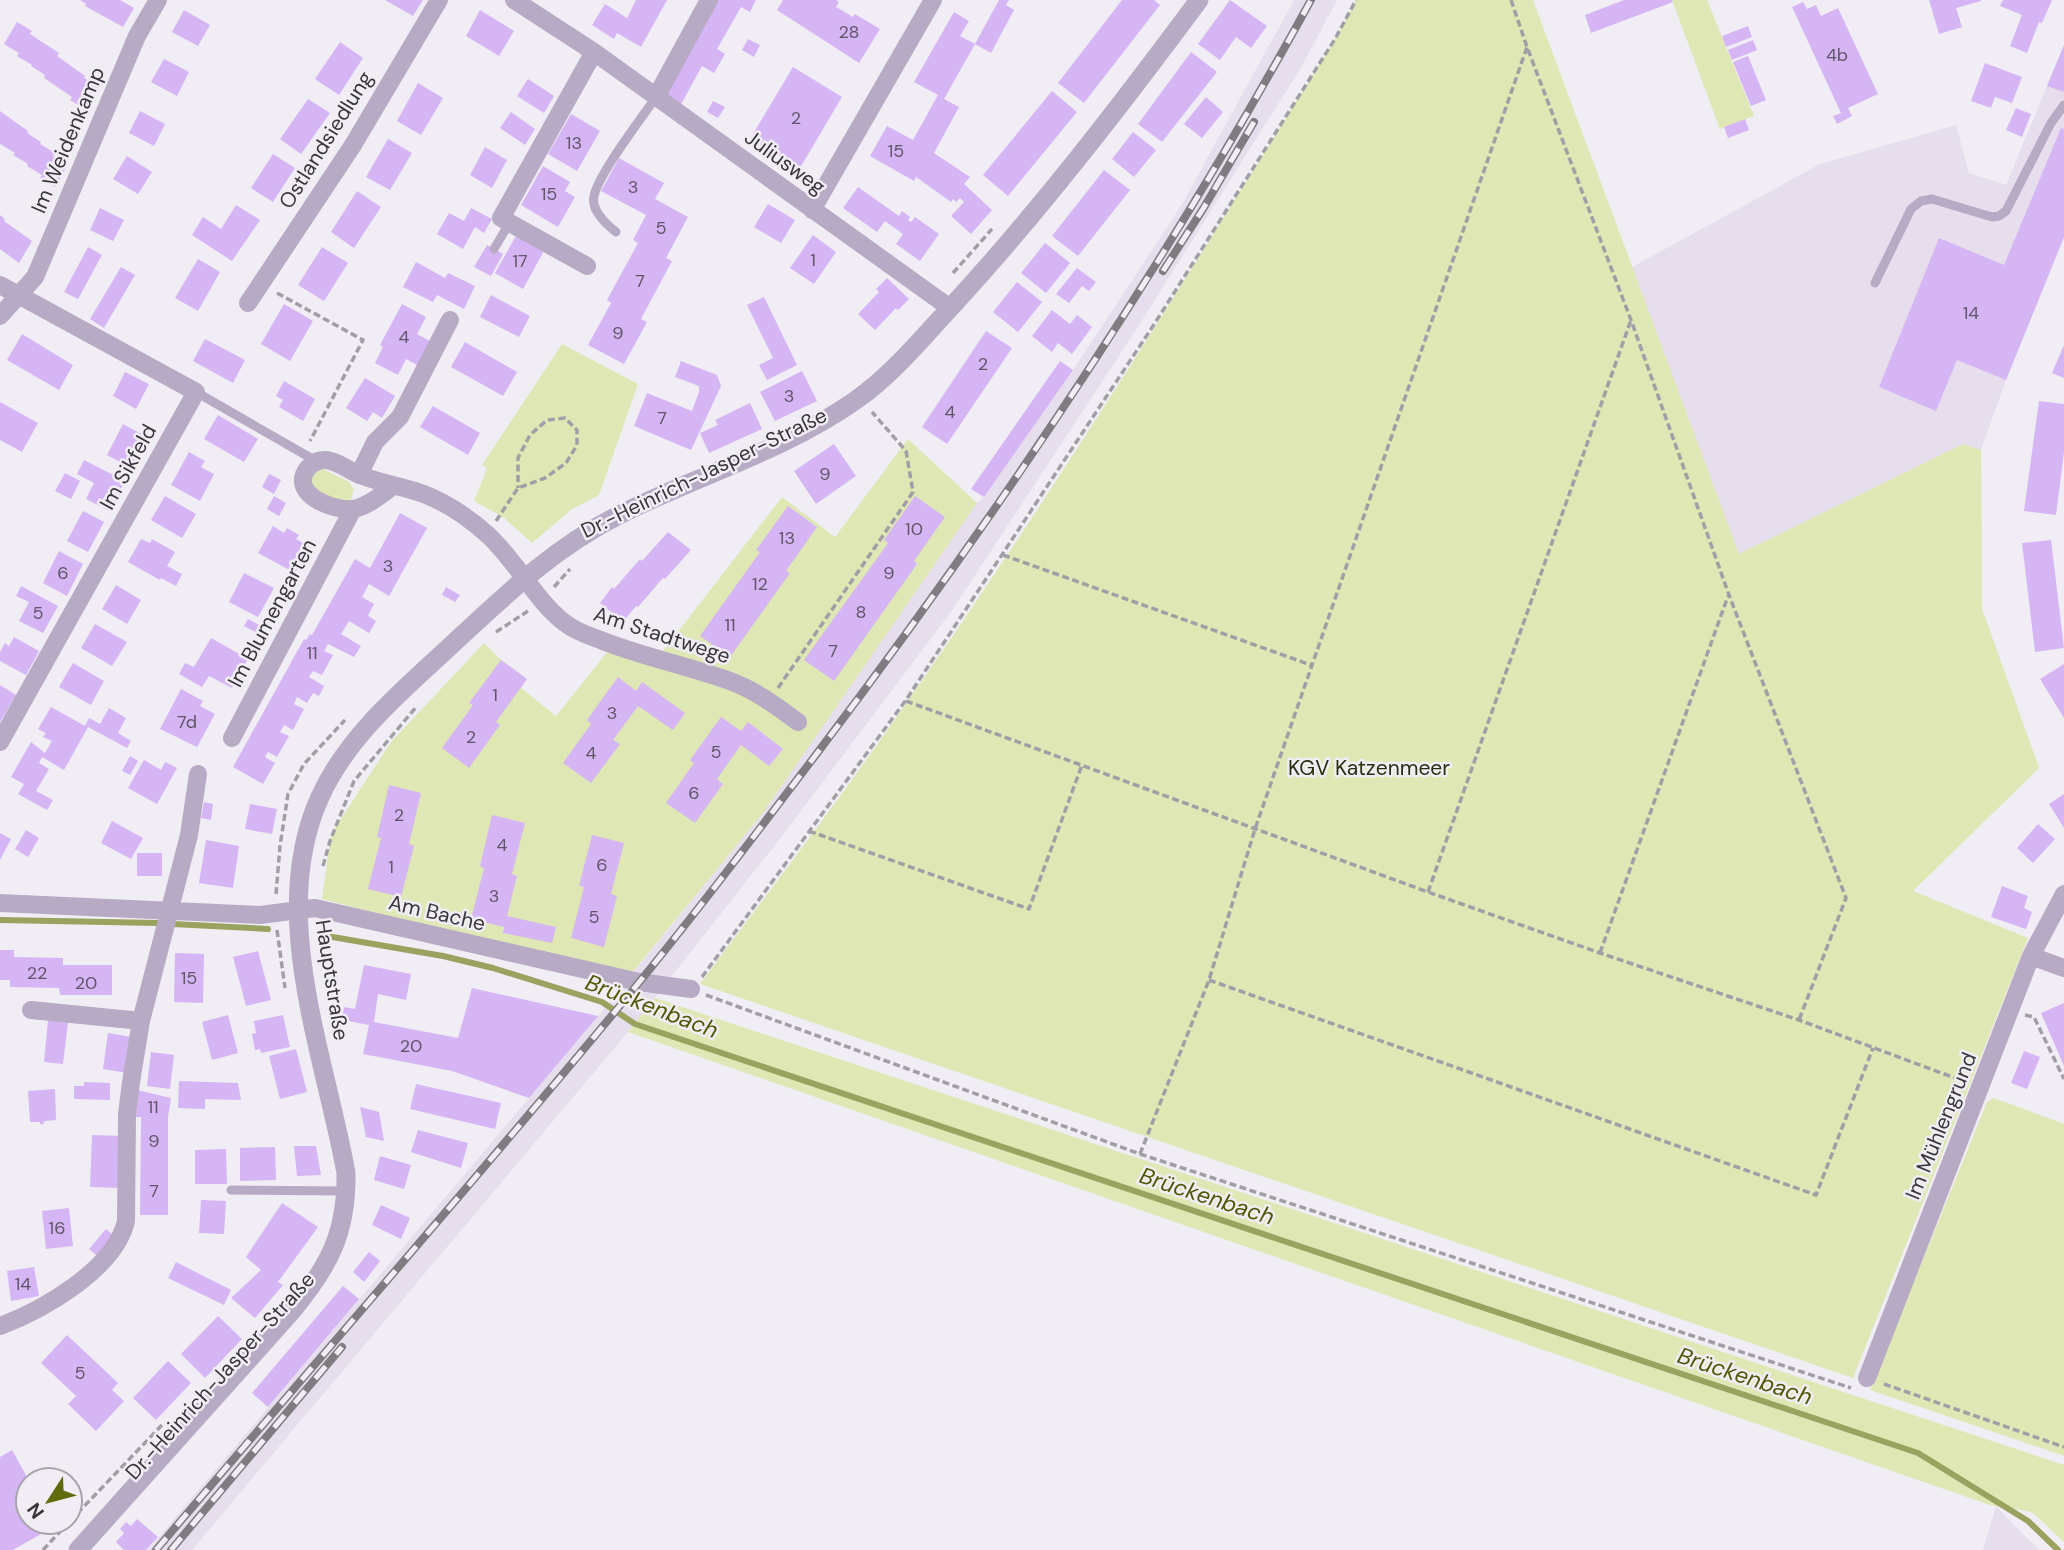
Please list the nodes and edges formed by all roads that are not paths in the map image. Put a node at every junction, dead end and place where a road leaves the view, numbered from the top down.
1 (158, 0) edge
2 (439, 0) edge
3 (514, 0) edge
4 (709, 0) edge
5 (933, 0) edge
6 (1199, 0) edge
7 (594, 52) junction
8 (656, 97) junction
9 (2064, 105) edge
10 (812, 210) junction
11 (510, 222) junction
12 (616, 232) dead end
13 (494, 249) dead end
14 (587, 266) dead end
15 (1875, 283) dead end
16 (0, 285) edge
17 (18, 295) junction
18 (247, 303) dead end
19 (950, 308) junction
20 (0, 316) edge
21 (450, 320) dead end
22 (196, 392) junction
23 (310, 457) junction
24 (359, 475) junction
25 (393, 486) junction
26 (352, 509) junction
27 (525, 577) junction
28 (798, 722) dead end
29 (232, 738) dead end
30 (0, 742) edge
31 (198, 774) dead end
32 (2064, 894) edge
33 (0, 903) edge
34 (298, 910) junction
35 (171, 911) junction
36 (2031, 956) junction
37 (2064, 968) edge
38 (691, 989) road end
39 (32, 1010) dead end
40 (141, 1021) junction
41 (230, 1190) dead end
42 (346, 1191) junction
43 (0, 1326) edge
44 (1867, 1378) road end
45 (78, 1550) edge

1 - 17 street, Im Weidenkamp
2 - 18 street, Ostlandsiedlung
3 - 7 street, Juliusweg
4 - 8 street
5 - 10 street
6 - 19 street
7 - 8 street, Juliusweg
7 - 11 street
8 - 10 street, Juliusweg
8 - 12 lane
9 - 15 lane
10 - 19 street, Juliusweg
11 - 13 lane
11 - 14 street
16 - 17 street
17 - 20 street, Im Weidenkamp
17 - 22 street
19 - 27 street, Hauptstraße
21 - 24 street
22 - 23 lane
22 - 30 street, Im Sikfeld
23 - 24 street
23 - 26 street
24 - 25 street
25 - 26 street
25 - 27 street
26 - 29 street, Im Blumengarten
27 - 28 street, Am Stadtwege
27 - 34 street, Hauptstraße
31 - 35 street
32 - 36 street, Im Mühlengrund
33 - 35 street, Am Bache
34 - 35 street, Am Bache
34 - 38 street, Am Bache
34 - 42 street, Hauptstraße
35 - 40 street
36 - 37 street
36 - 44 street, Im Mühlengrund
39 - 40 street
40 - 43 street
41 - 42 lane
42 - 45 street, Hauptstraße

